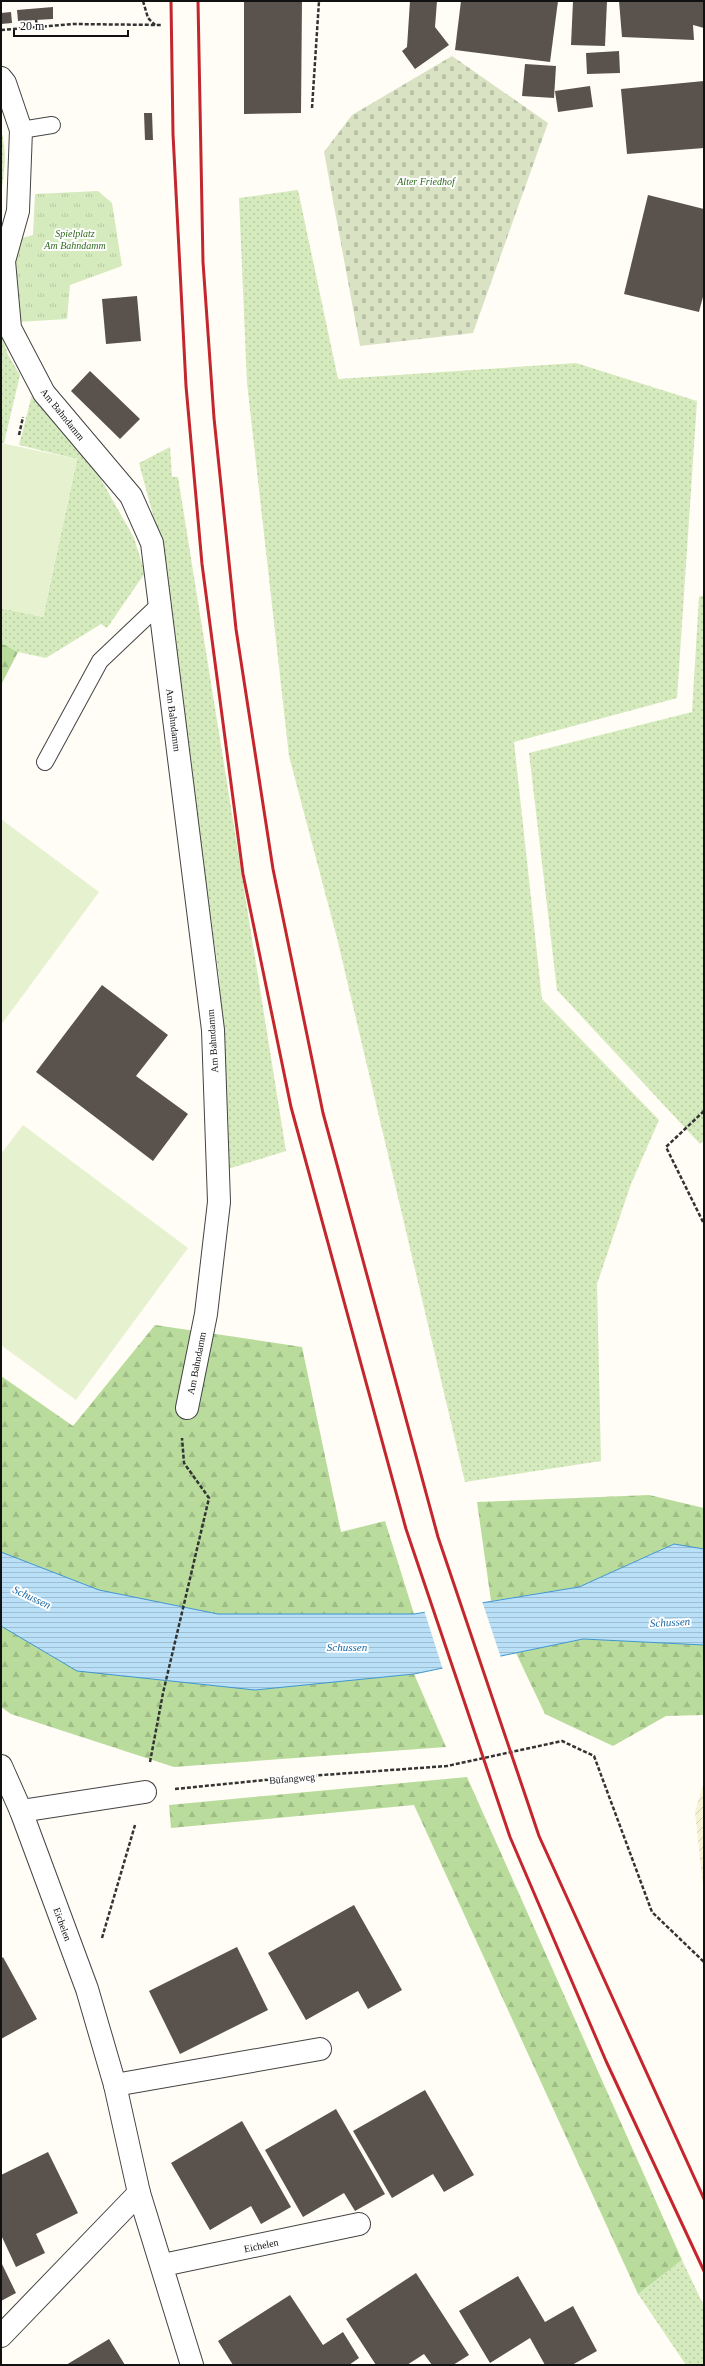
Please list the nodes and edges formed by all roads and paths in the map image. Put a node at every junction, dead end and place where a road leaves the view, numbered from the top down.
1 (143, 1) edge
2 (319, 1) edge
3 (36, 20) dead end
4 (155, 25) junction
5 (161, 25) dead end
6 (37, 27) junction
7 (1, 30) edge
8 (1, 78) edge
9 (312, 108) dead end
10 (52, 125) dead end
11 (21, 130) junction
12 (159, 605) junction
13 (45, 762) dead end
14 (704, 1111) edge
15 (704, 1224) edge
16 (187, 1408) joint
17 (1, 1766) edge
18 (144, 1792) junction
19 (21, 1810) junction
20 (704, 1962) edge
21 (87, 1989) junction
22 (320, 2049) dead end
23 (115, 2085) junction
24 (139, 2193) junction
25 (359, 2224) dead end
26 (162, 2265) junction
27 (1, 2336) edge
28 (191, 2365) edge

1 - 4 path
2 - 9 path
3 - 6 path
4 - 5 path
4 - 6 path
6 - 7 path
8 - 11 street, Am Bahndamm
10 - 11 lane
11 - 12 street, Am Bahndamm
12 - 13 lane
12 - 16 street, Am Bahndamm
14 - 15 path
16 - 18 path
17 - 19 street, Eichelen
18 - 19 street
18 - 20 path, Büfangweg
18 - 21 path
19 - 21 street, Eichelen
21 - 23 street, Eichelen
22 - 23 street
23 - 24 street, Eichelen
24 - 26 street, Eichelen
24 - 27 street
25 - 26 street, Eichelen
26 - 28 street, Eichelen

